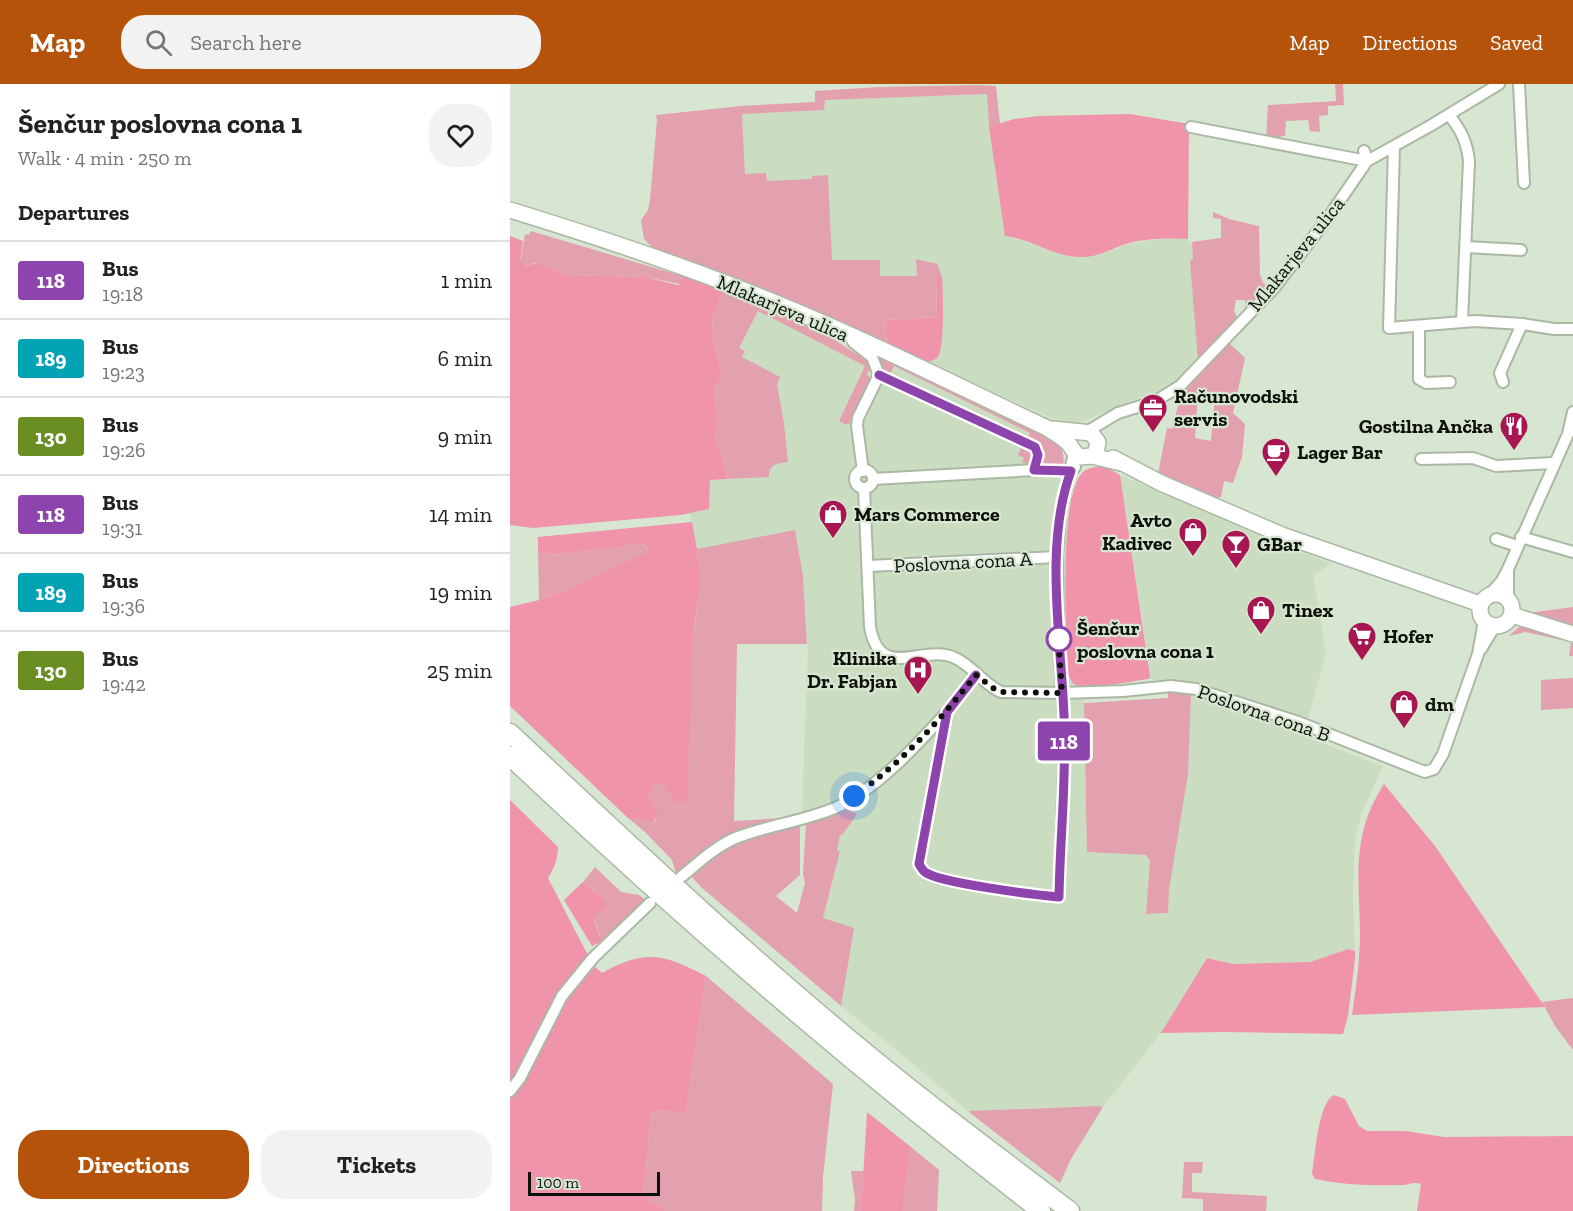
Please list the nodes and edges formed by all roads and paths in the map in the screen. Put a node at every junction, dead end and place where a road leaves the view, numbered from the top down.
1 (1499, 84) edge
2 (1519, 84) edge
3 (1449, 115) junction
4 (1191, 127) dead end
5 (1394, 147) junction
6 (1366, 156) junction
7 (1524, 183) dead end
8 (510, 210) edge
9 (1466, 248) junction
10 (1521, 250) dead end
11 (1462, 321) junction
12 (825, 324) junction
13 (1522, 324) junction
14 (1419, 327) junction
15 (1573, 329) edge
16 (879, 375) junction
17 (1450, 382) dead end
18 (1503, 382) dead end
19 (1573, 412) edge
20 (1570, 434) edge
21 (1085, 445) junction
22 (1421, 459) dead end
23 (1554, 464) junction
24 (1034, 470) junction
25 (863, 471) junction
26 (1071, 471) junction
27 (873, 479) junction
28 (864, 488) junction
29 (1496, 539) dead end
30 (1519, 542) junction
31 (1572, 550) edge
32 (1057, 557) junction
33 (868, 566) junction
34 (1508, 569) junction
35 (1508, 599) junction
36 (1485, 600) junction
37 (1512, 615) junction
38 (1490, 623) junction
39 (1573, 634) edge
40 (976, 675) junction
41 (1062, 693) junction
42 (947, 712) junction
43 (510, 733) edge
44 (510, 756) edge
45 (681, 877) dead end
46 (650, 903) dead end
47 (510, 1091) edge
48 (1041, 1211) edge
49 (1070, 1211) edge

1 - 3 street, Mlakarjeva ulica
2 - 7 street
3 - 5 street, Mlakarjeva ulica
3 - 9 street
4 - 6 street
5 - 6 street, Mlakarjeva ulica
5 - 14 street
6 - 21 street, Mlakarjeva ulica
8 - 12 main road, Mlakarjeva ulica
9 - 10 street
9 - 11 street
11 - 13 street
11 - 14 street
12 - 16 street
12 - 21 main road, Mlakarjeva ulica
13 - 15 street
13 - 18 street
14 - 17 street
16 - 24 street
16 - 25 street
19 - 20 street
20 - 23 street
21 - 26 street
21 - 36 main road
22 - 23 street
23 - 30 street
24 - 26 street
24 - 27 street
25 - 27 street
25 - 28 street
26 - 32 street
27 - 28 street
28 - 33 street, Poslovna cona A
29 - 30 street
30 - 31 street
30 - 34 street
32 - 33 street, Poslovna cona A
32 - 41 street
33 - 40 street, Poslovna cona A
34 - 35 street
34 - 36 street
35 - 36 main road
35 - 37 main road
36 - 38 main road
37 - 38 main road
37 - 39 main road
38 - 41 street, Poslovna cona B
40 - 41 street, Poslovna cona A
40 - 42 street
41 - 42 street
42 - 45 street
43 - 49 highway
44 - 48 highway
46 - 47 street

